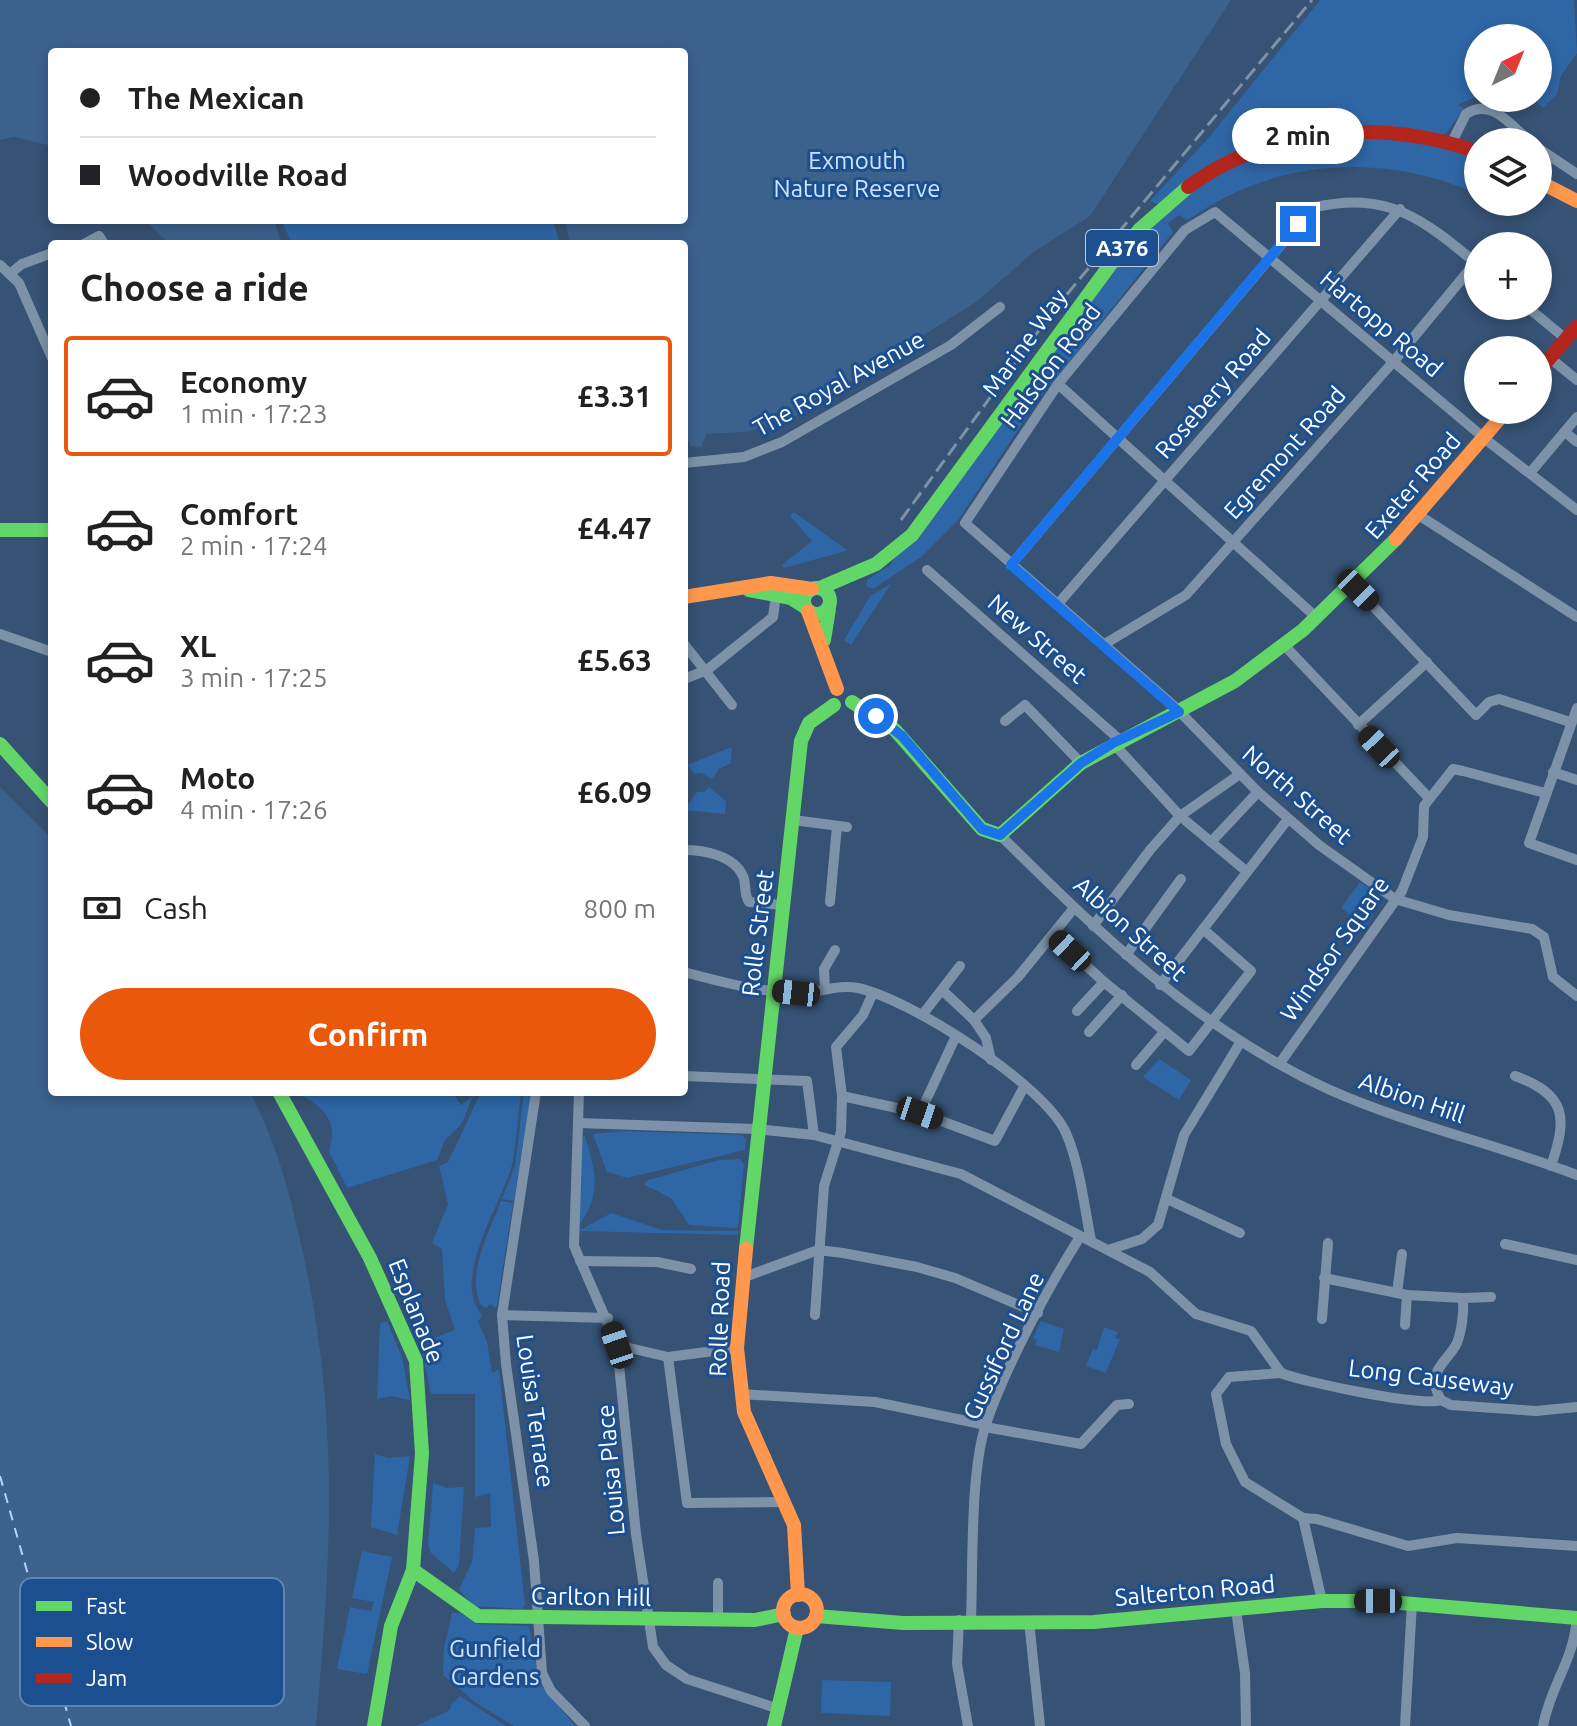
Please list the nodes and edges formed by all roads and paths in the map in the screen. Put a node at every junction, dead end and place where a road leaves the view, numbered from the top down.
1 (1515, 128) edge
2 (1452, 142) junction
3 (1464, 147) edge
4 (1552, 157) edge
5 (1577, 174) edge
6 (1552, 188) edge
7 (1577, 201) edge
8 (1400, 209) junction
9 (1215, 212) joint
10 (48, 254) edge
11 (1464, 254) edge
12 (1269, 256) junction
13 (0, 265) edge
14 (11, 273) junction
15 (1464, 278) edge
16 (1321, 301) junction
17 (1000, 307) dead end
18 (1543, 320) edge
19 (1577, 326) edge
20 (1566, 339) junction
21 (48, 349) edge
22 (1552, 356) edge
23 (1552, 360) edge
24 (1394, 361) junction
25 (1577, 380) edge
26 (1058, 384) junction
27 (1577, 417) edge
28 (1495, 424) edge
29 (1565, 432) junction
30 (1484, 437) junction
31 (1119, 438) junction
32 (1577, 442) edge
33 (688, 463) edge
34 (1530, 473) junction
35 (1165, 480) junction
36 (1577, 510) edge
37 (1417, 514) junction
38 (965, 523) joint
39 (0, 530) edge
40 (48, 530) edge
41 (1231, 543) junction
42 (1011, 565) junction
43 (927, 570) dead end
44 (858, 573) junction
45 (1353, 585) junction
46 (816, 588) junction
47 (744, 589) junction
48 (776, 595) junction
49 (688, 596) edge
50 (1057, 605) junction
51 (830, 606) junction
52 (806, 609) junction
53 (1577, 617) edge
54 (1317, 618) junction
55 (0, 634) edge
56 (1103, 645) junction
57 (1284, 645) junction
58 (688, 649) edge
59 (823, 650) junction
60 (48, 651) edge
61 (1427, 662) junction
62 (707, 670) junction
63 (688, 677) edge
64 (837, 689) junction
65 (852, 702) junction
66 (732, 705) dead end
67 (834, 705) junction
68 (1577, 708) edge
69 (1179, 712) junction
70 (1005, 721) dead end
71 (1570, 722) junction
72 (1358, 725) junction
73 (1117, 741) junction
74 (0, 744) edge
75 (1081, 763) junction
76 (1553, 772) junction
77 (1240, 774) junction
78 (1577, 780) edge
79 (1258, 792) junction
80 (1545, 793) junction
81 (1428, 797) junction
82 (48, 798) edge
83 (1180, 816) junction
84 (1288, 819) junction
85 (793, 820) junction
86 (1000, 835) junction
87 (1211, 842) junction
88 (688, 850) edge
89 (1577, 860) edge
90 (1246, 871) junction
91 (1181, 879) dead end
92 (1395, 899) junction
93 (830, 902) dead end
94 (783, 905) junction
95 (1074, 908) junction
96 (1093, 926) junction
97 (1203, 929) junction
98 (1054, 936) junction
99 (835, 950) dead end
100 (1126, 955) junction
101 (960, 966) dead end
102 (688, 973) edge
103 (1104, 982) junction
104 (1160, 985) junction
105 (825, 989) junction
106 (773, 990) junction
107 (942, 990) junction
108 (873, 993) junction
109 (1122, 995) junction
110 (1577, 996) edge
111 (1077, 1011) dead end
112 (923, 1014) junction
113 (974, 1020) junction
114 (1209, 1023) junction
115 (1165, 1031) junction
116 (1089, 1032) dead end
117 (956, 1036) junction
118 (1240, 1043) junction
119 (991, 1060) junction
120 (1280, 1063) junction
121 (1136, 1065) dead end
122 (688, 1076) edge
123 (1515, 1076) dead end
124 (763, 1078) junction
125 (1024, 1087) junction
126 (281, 1096) edge
127 (535, 1096) edge
128 (579, 1096) edge
129 (842, 1096) junction
130 (920, 1113) junction
131 (578, 1123) junction
132 (1563, 1128) junction
133 (756, 1129) junction
134 (1576, 1130) edge
135 (814, 1135) junction
136 (839, 1140) junction
137 (1551, 1166) junction
138 (1577, 1175) edge
139 (1167, 1199) junction
140 (1240, 1233) dead end
141 (1086, 1238) junction
142 (1328, 1243) dead end
143 (1505, 1244) dead end
144 (1111, 1249) junction
145 (818, 1250) junction
146 (1402, 1254) dead end
147 (1577, 1260) edge
148 (580, 1261) junction
149 (691, 1269) dead end
150 (742, 1278) junction
151 (1324, 1278) junction
152 (1402, 1294) junction
153 (1491, 1297) dead end
154 (1463, 1298) junction
155 (1038, 1313) junction
156 (502, 1315) junction
157 (815, 1315) dead end
158 (608, 1318) junction
159 (1322, 1319) dead end
160 (1405, 1325) dead end
161 (617, 1345) junction
162 (737, 1348) junction
163 (668, 1357) junction
164 (1281, 1373) junction
165 (740, 1394) junction
166 (1441, 1400) junction
167 (1129, 1404) dead end
168 (1577, 1407) edge
169 (985, 1426) junction
170 (785, 1502) junction
171 (1303, 1518) junction
172 (1577, 1546) edge
173 (413, 1570) junction
174 (718, 1583) dead end
175 (798, 1595) junction
176 (1322, 1601) junction
177 (1412, 1603) junction
178 (1236, 1610) junction
179 (784, 1614) junction
180 (816, 1616) junction
181 (537, 1618) junction
182 (1577, 1618) edge
183 (648, 1619) junction
184 (718, 1619) junction
185 (965, 1620) junction
186 (1029, 1621) junction
187 (797, 1628) junction
188 (779, 1709) junction
189 (374, 1726) edge
190 (585, 1726) edge
191 (774, 1726) edge
192 (968, 1726) edge
193 (1040, 1726) edge
194 (1246, 1726) edge
195 (1405, 1726) edge
196 (1543, 1726) edge

1 - 2 street
2 - 3 main road, Marine Way / A376
2 - 44 main road, Marine Way / A376
4 - 5 street
6 - 7 main road
8 - 11 street
8 - 12 street
8 - 16 street, Rosebery Road
9 - 12 street, Hartopp Road
9 - 26 street, Halsdon Road
10 - 14 street
12 - 16 street, Hartopp Road
12 - 31 street
13 - 14 street
14 - 21 street
15 - 24 street, Egremont Road
16 - 24 street, Hartopp Road
16 - 35 street, Rosebery Road
17 - 33 street, The Royal Avenue
18 - 20 street
19 - 20 main road
20 - 22 main road
23 - 25 street
24 - 30 street, Hartopp Road
24 - 41 street, Egremont Road
26 - 31 street
26 - 38 street, Halsdon Road
27 - 29 street
28 - 30 main road, Exeter Road
29 - 32 street
29 - 34 street
30 - 34 street, Hartopp Road
30 - 37 main road, Exeter Road
31 - 35 street
31 - 42 street
34 - 36 street, Hartopp Road
35 - 41 street
35 - 50 street, Rosebery Road
37 - 45 main road, Exeter Road
37 - 53 street
38 - 42 street, North Street
39 - 40 main road
41 - 54 street
41 - 56 street, Egremont Road
42 - 50 street, North Street
43 - 73 street, New Street
44 - 46 main road, Marine Way / A376
44 - 51 main road, Marine Way / A376
45 - 54 main road, Exeter Road
45 - 61 street
46 - 47 main road
46 - 51 main road
46 - 52 main road
47 - 48 main road
47 - 49 main road
48 - 52 main road
48 - 62 street
50 - 56 street, North Street
51 - 52 main road
51 - 59 main road
52 - 59 main road
54 - 57 main road, Exeter Road
55 - 60 street
56 - 69 street, North Street
57 - 69 main road, Exeter Road
57 - 72 street
58 - 62 street
59 - 64 main road
61 - 71 street
61 - 72 street
62 - 63 street
62 - 66 street
64 - 65 main road
64 - 67 main road
65 - 67 main road
65 - 86 main road
67 - 85 main road, Rolle Street
68 - 71 street
69 - 73 main road, Exeter Road
69 - 77 street, North Street
70 - 75 street
71 - 76 street
72 - 81 street
73 - 75 main road, Exeter Road
73 - 83 street, New Street
74 - 82 main road
75 - 86 main road, Exeter Road
76 - 78 street
76 - 80 street
77 - 79 street, North Street
77 - 83 street
79 - 84 street, North Street
79 - 87 street
80 - 81 street
80 - 89 street
81 - 92 street, Windsor Square
83 - 87 street, New Street
83 - 96 street
84 - 90 street
84 - 92 street, North Street
85 - 93 street
85 - 94 main road, Rolle Street
86 - 95 street, Albion Street
87 - 90 street, New Street
88 - 94 street
90 - 97 street
91 - 100 street
92 - 110 street
92 - 120 street, Windsor Square
94 - 106 main road, Rolle Street
95 - 96 street, Albion Street
95 - 98 street
96 - 100 street, Albion Street
97 - 104 street
97 - 114 street
98 - 103 street
98 - 113 street
99 - 105 street
100 - 104 street, Albion Street
101 - 107 street
102 - 106 street
103 - 109 street
103 - 111 street
104 - 114 street, Albion Street
105 - 106 street
105 - 108 street
106 - 124 main road, Rolle Street
107 - 112 street
107 - 113 street
108 - 112 street
108 - 129 street
109 - 115 street
109 - 116 street
112 - 117 street
113 - 119 street
114 - 115 street
114 - 118 street, Albion Street
115 - 121 street
117 - 119 street
117 - 130 street
118 - 120 street, Albion Hill
118 - 139 street
119 - 125 street
120 - 137 street, Albion Hill
122 - 124 street
123 - 132 street
124 - 133 main road, Rolle Street
124 - 135 street
125 - 130 street
125 - 141 street
126 - 173 main road, Esplanade
127 - 156 street
128 - 131 street, Louisa Place
129 - 130 street
129 - 136 street
131 - 133 street
131 - 148 street, Louisa Place
132 - 134 street
132 - 137 street
133 - 135 street
133 - 150 main road, Rolle Road
135 - 136 street
136 - 141 street
136 - 145 street
137 - 138 street, Albion Hill
139 - 140 street
139 - 144 street
141 - 144 street
141 - 155 street, Gussiford Lane
142 - 151 street
143 - 147 street
144 - 164 street
145 - 150 street
145 - 155 street
145 - 157 street
146 - 152 street
148 - 149 street
148 - 158 street, Louisa Place
150 - 162 main road, Rolle Road
151 - 152 street
151 - 159 street
152 - 154 street
152 - 160 street
153 - 154 street
154 - 166 street
155 - 169 street, Gussiford Lane
156 - 158 street, Louisa Terrace
156 - 181 street, Louisa Terrace
158 - 161 street, Louisa Place
161 - 163 street
161 - 183 street, Louisa Place
162 - 163 street
162 - 165 main road, Rolle Road
163 - 170 street
164 - 166 street, Long Causeway
164 - 171 street, Long Causeway
165 - 169 street
165 - 170 main road, Rolle Road
166 - 168 street, Long Causeway
167 - 169 street
169 - 185 street, Gussiford Lane
170 - 175 main road, Rolle Road
171 - 172 street
171 - 176 street
173 - 181 main road, Carlton Hill
173 - 189 main road
174 - 184 street
175 - 179 main road
175 - 180 main road
176 - 177 main road, Salterton Road
176 - 178 main road, Salterton Road
177 - 182 main road, Salterton Road
177 - 195 street
178 - 186 main road, Salterton Road
178 - 194 street
179 - 184 main road, Carlton Hill
179 - 187 main road
180 - 185 main road, Salterton Road
180 - 187 main road
181 - 183 main road, Carlton Hill
181 - 190 street, Louisa Terrace
182 - 196 street
183 - 184 main road, Carlton Hill
183 - 188 street, Louisa Place
185 - 186 main road, Salterton Road
185 - 192 street, Gussiford Lane
186 - 193 street
187 - 188 main road
188 - 191 main road

